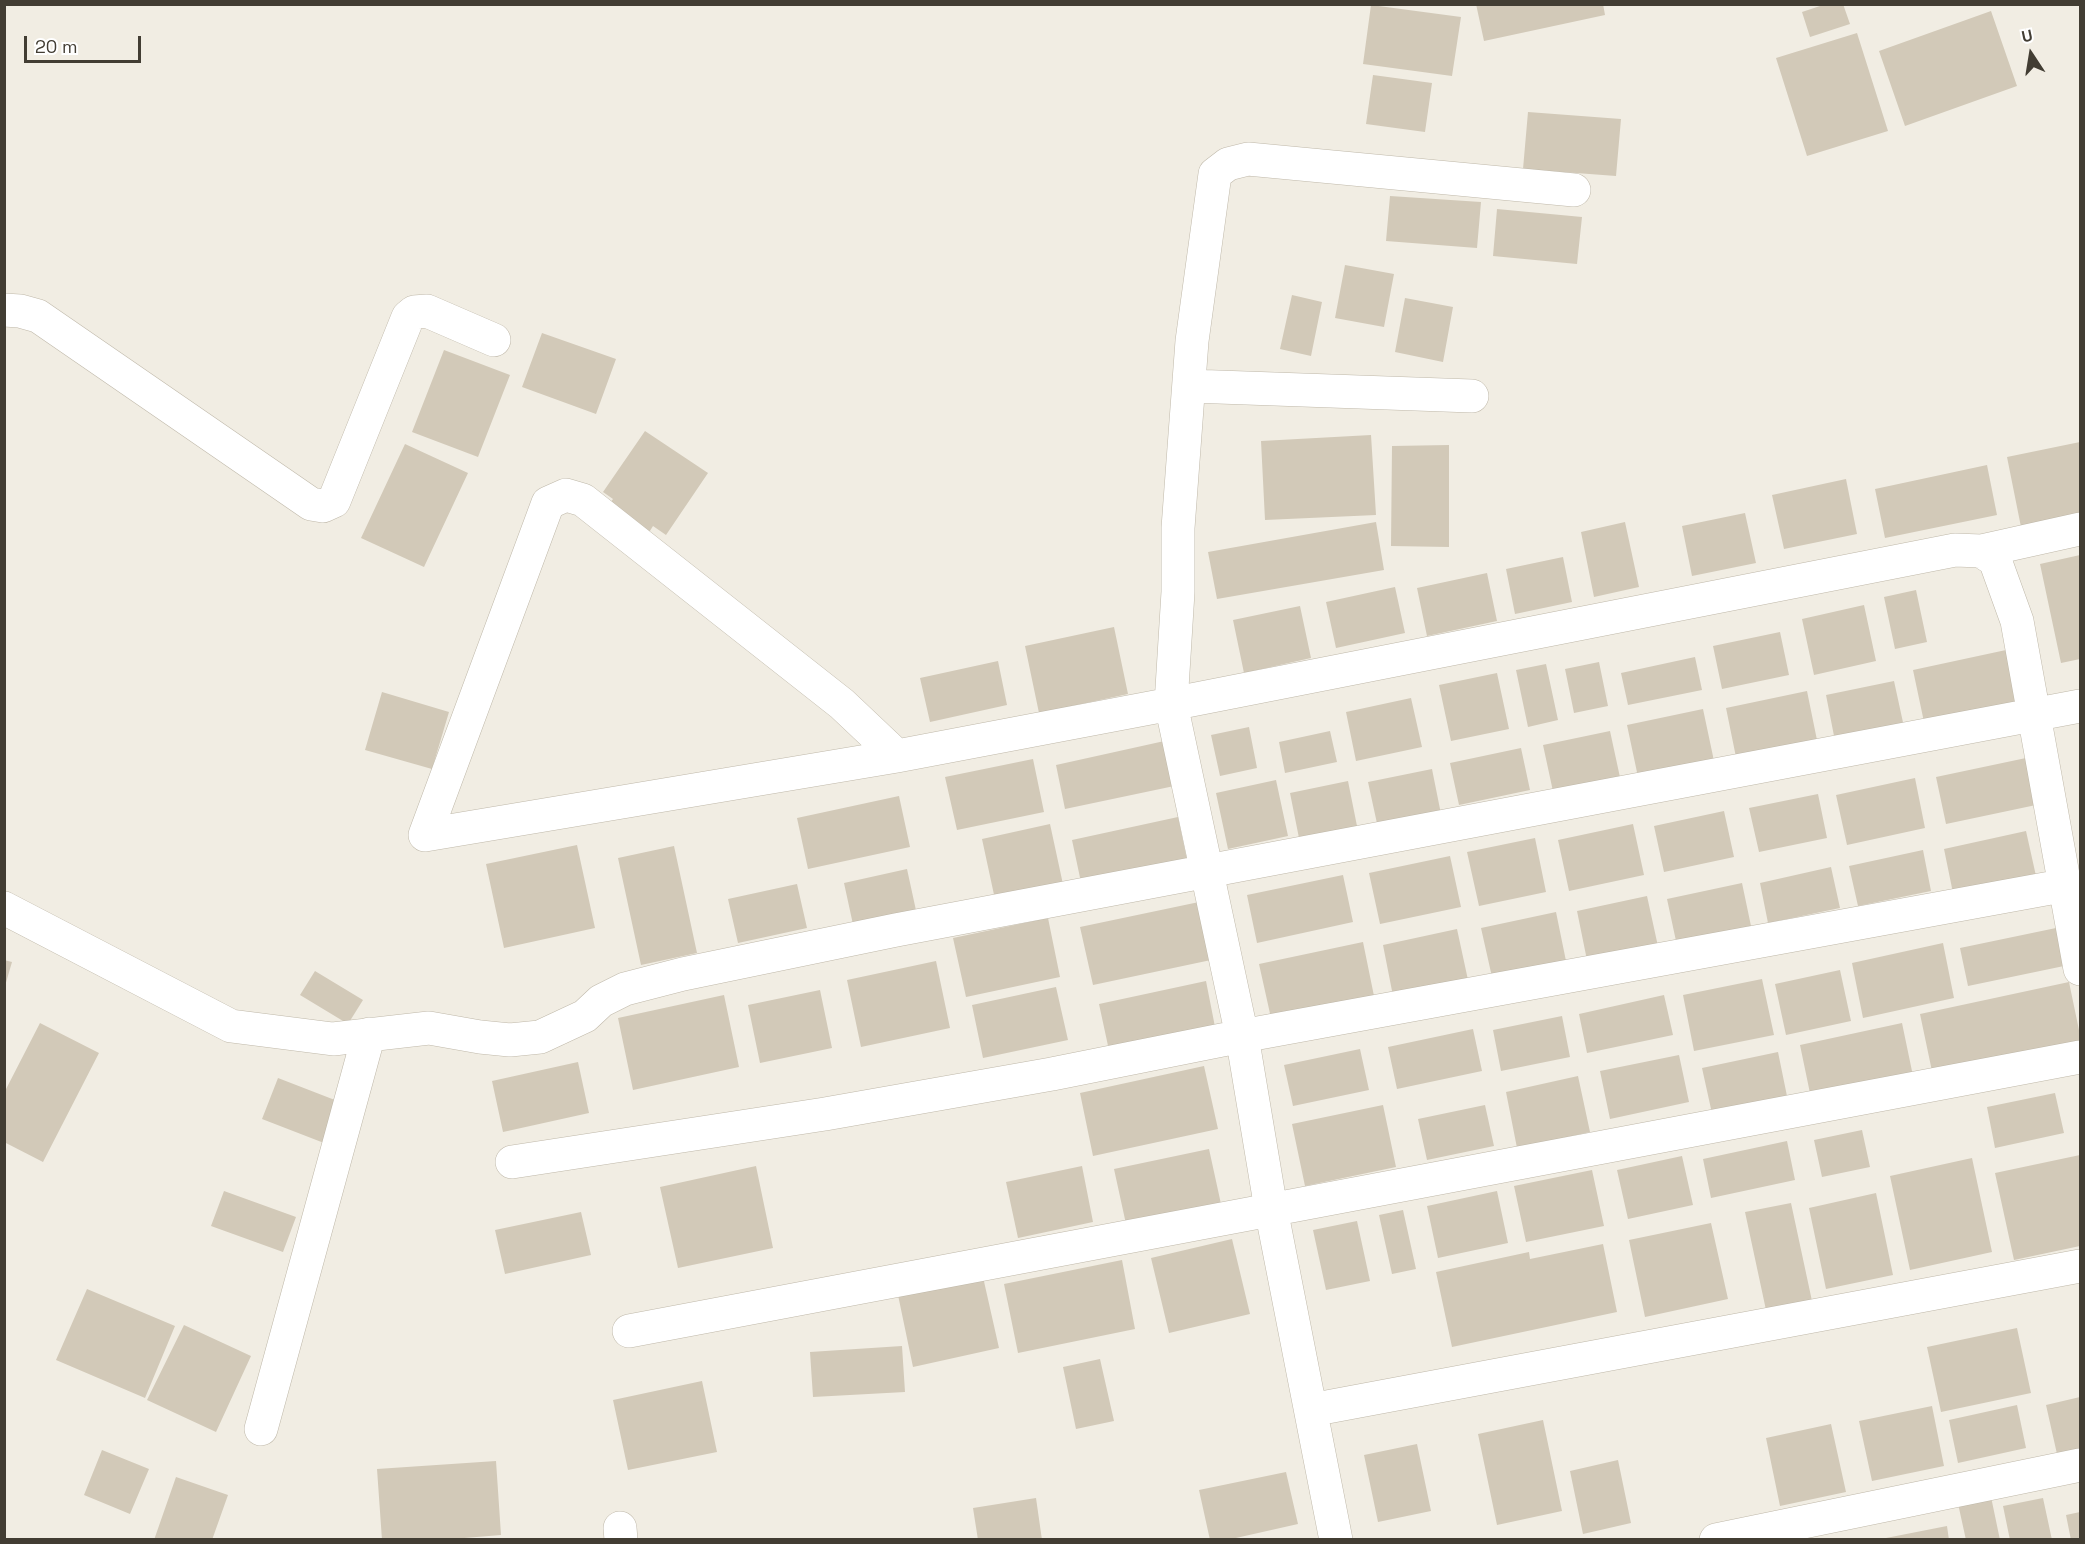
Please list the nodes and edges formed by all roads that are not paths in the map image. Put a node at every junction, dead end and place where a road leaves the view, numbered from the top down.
1 (1574, 190) dead end
2 (4, 310) edge
3 (494, 340) dead end
4 (1190, 386) junction
5 (1472, 396) dead end
6 (2080, 529) edge
7 (1981, 551) junction
8 (1171, 704) junction
9 (2080, 705) edge
10 (2034, 714) junction
11 (897, 756) junction
12 (1206, 872) junction
13 (2067, 885) junction
14 (4, 908) edge
15 (2080, 969) edge
16 (369, 1034) junction
17 (1242, 1036) junction
18 (2080, 1057) edge
19 (512, 1162) dead end
20 (1271, 1209) junction
21 (2080, 1266) edge
22 (629, 1331) dead end
23 (1311, 1410) junction
24 (261, 1429) dead end
25 (2080, 1465) edge
26 (1336, 1539) edge
27 (1716, 1539) edge

1 - 4 street
2 - 3 street
4 - 5 street
4 - 8 street
6 - 7 street
7 - 8 street
7 - 10 street
8 - 11 street
8 - 12 street
9 - 10 street
10 - 12 street
10 - 13 street
11 - 11 street
12 - 16 street
12 - 17 street
13 - 15 street
13 - 17 street
14 - 16 street
16 - 24 street
17 - 19 street
17 - 20 street
18 - 20 street
20 - 22 street
20 - 23 street
21 - 23 street
23 - 26 street
25 - 27 street

